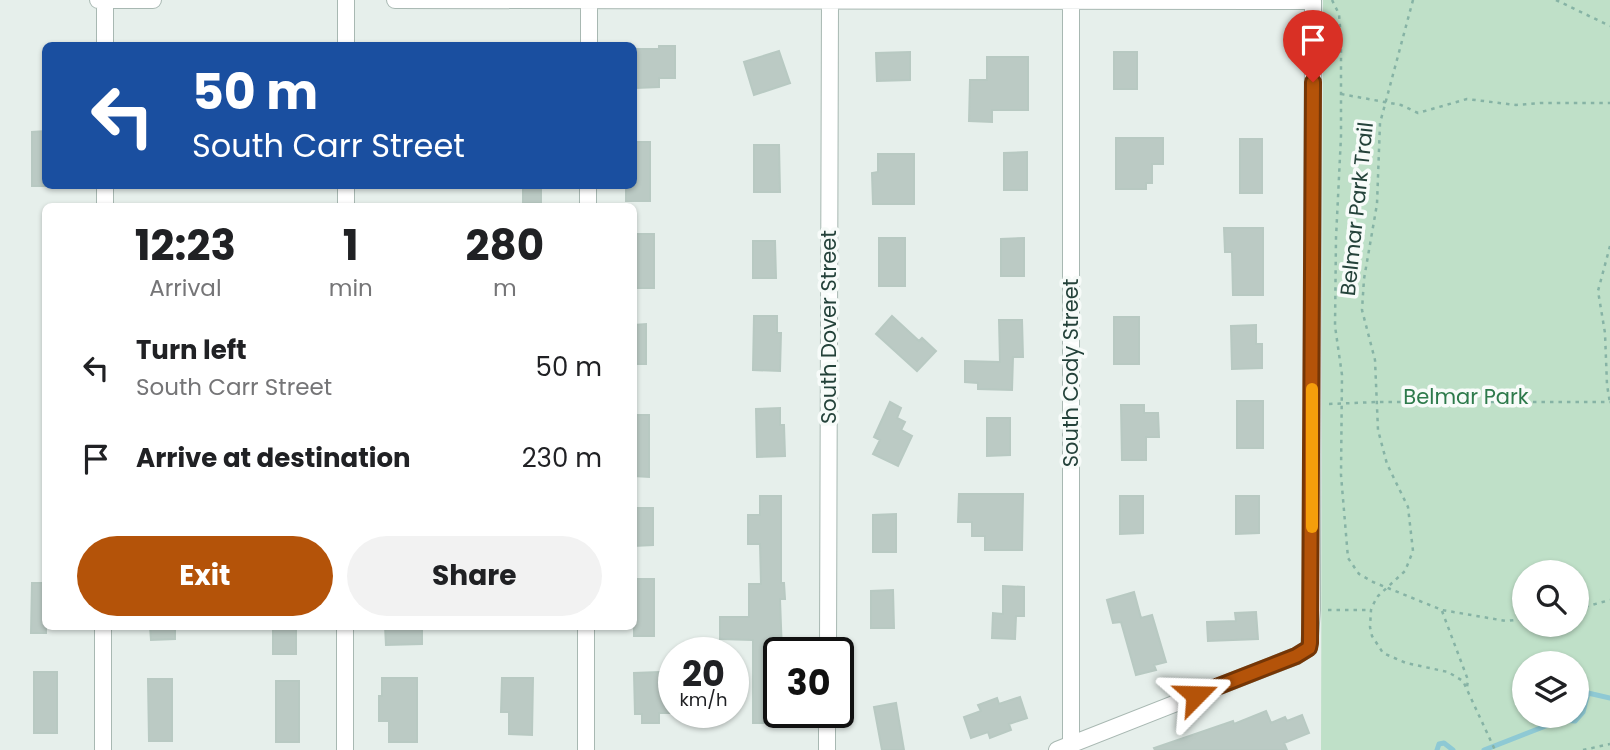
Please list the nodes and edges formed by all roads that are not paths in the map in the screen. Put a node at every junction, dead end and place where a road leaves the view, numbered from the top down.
1 (98, 0) edge
2 (105, 0) edge
3 (153, 0) edge
4 (346, 0) edge
5 (395, 0) edge
6 (589, 1) edge
7 (830, 1) edge
8 (1313, 1) edge
9 (1072, 2) junction
10 (105, 42) edge
11 (346, 42) edge
12 (589, 42) edge
13 (103, 630) edge
14 (345, 630) edge
15 (586, 630) edge
16 (828, 637) edge
17 (827, 728) edge
18 (1064, 747) edge
19 (103, 750) edge
20 (345, 750) edge
21 (586, 750) edge
22 (827, 750) edge

1 - 2 street
2 - 3 street
2 - 10 street
4 - 11 street
5 - 6 street
6 - 7 street
6 - 12 street
7 - 9 street
7 - 16 street, South Dover Street
8 - 9 street
8 - 18 street
9 - 18 street, South Cody Street
13 - 19 street
14 - 20 street
15 - 21 street
17 - 22 street

